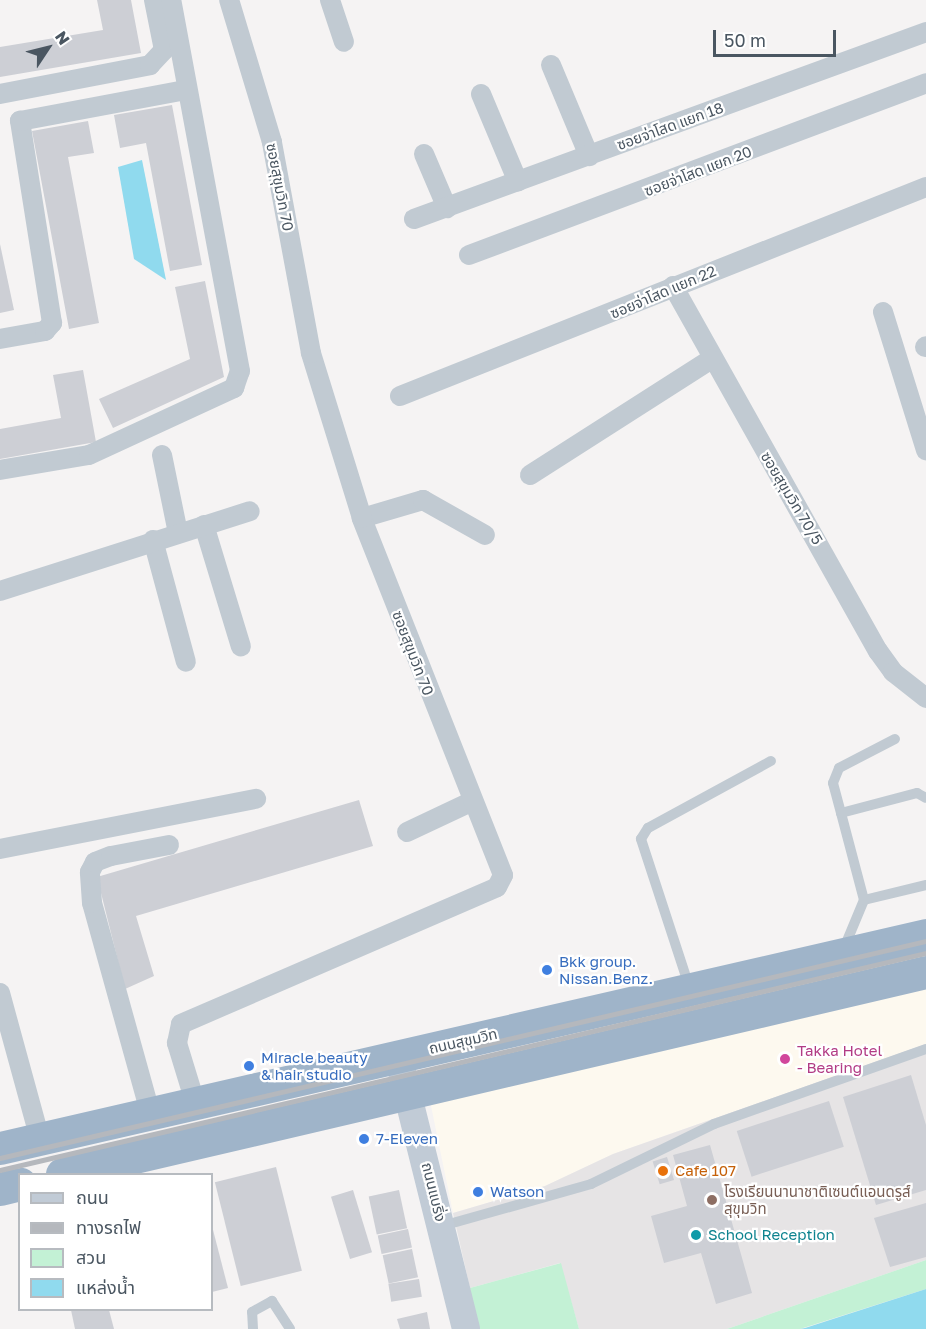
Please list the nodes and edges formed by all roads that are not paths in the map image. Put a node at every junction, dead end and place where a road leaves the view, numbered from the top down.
1 (154, 0) edge
2 (171, 0) edge
3 (229, 0) edge
4 (330, 0) edge
5 (926, 32) edge
6 (344, 42) dead end
7 (551, 65) dead end
8 (926, 83) edge
9 (186, 90) junction
10 (0, 94) edge
11 (481, 94) dead end
12 (424, 154) dead end
13 (589, 156) junction
14 (518, 182) junction
15 (926, 187) edge
16 (447, 208) junction
17 (414, 219) dead end
18 (469, 255) dead end
19 (673, 286) junction
20 (883, 312) dead end
21 (0, 339) edge
22 (710, 360) junction
23 (400, 396) dead end
24 (926, 450) edge
25 (162, 454) dead end
26 (0, 470) edge
27 (530, 475) dead end
28 (250, 511) dead end
29 (362, 518) junction
30 (204, 525) junction
31 (178, 532) junction
32 (485, 535) dead end
33 (153, 540) junction
34 (0, 591) edge
35 (241, 648) dead end
36 (186, 662) dead end
37 (926, 698) edge
38 (895, 739) dead end
39 (771, 760) dead end
40 (926, 798) edge
41 (256, 799) dead end
42 (472, 801) junction
43 (841, 813) junction
44 (407, 832) dead end
45 (169, 845) dead end
46 (0, 849) edge
47 (926, 885) edge
48 (864, 900) junction
49 (926, 935) edge
50 (842, 953) junction
51 (926, 972) edge
52 (690, 988) junction
53 (0, 993) edge
54 (5, 1029) edge
55 (926, 1049) edge
56 (398, 1056) junction
57 (409, 1095) junction
58 (195, 1102) junction
59 (150, 1112) junction
60 (40, 1139) junction
61 (0, 1148) edge
62 (66, 1173) edge
63 (18, 1184) edge
64 (0, 1189) edge
65 (442, 1226) junction
66 (253, 1329) edge
67 (290, 1329) edge
68 (466, 1329) edge

1 - 10 street
2 - 9 street
3 - 29 street, ซอยสุขุมวิท 70
4 - 6 street
5 - 13 street, ซอยจ่าโสด แยก 18
7 - 13 street
8 - 18 street, ซอยจ่าโสด แยก 20
9 - 21 street
9 - 26 street
11 - 14 street
12 - 16 street
13 - 14 street, ซอยจ่าโสด แยก 18
14 - 16 street, ซอยจ่าโสด แยก 18
15 - 19 street, ซอยจ่าโสด แยก 22
16 - 17 street, ซอยจ่าโสด แยก 18
19 - 22 street, ซอยสุขุมวิท 70/5
19 - 23 street, ซอยจ่าโสด แยก 22
20 - 24 street
22 - 27 street
22 - 37 street, ซอยสุขุมวิท 70/5
25 - 31 street
28 - 30 street
29 - 32 street
29 - 42 street, ซอยสุขุมวิท 70
30 - 31 street
30 - 35 street
31 - 33 street
33 - 34 street
33 - 36 street
38 - 43 lane
39 - 52 lane
40 - 43 lane
41 - 46 street
42 - 44 street
42 - 58 street, ซอยสุขุมวิท 70
43 - 48 lane
45 - 59 street
47 - 48 lane
48 - 50 lane
49 - 50 highway, ถนนสุขุมวิท
50 - 52 highway, ถนนสุขุมวิท
51 - 57 highway
52 - 56 highway, ถนนสุขุมวิท
53 - 54 street
54 - 60 street
55 - 65 lane
56 - 57 main road, ถนนแบริ่ง
56 - 58 highway, ถนนสุขุมวิท
57 - 62 highway
57 - 65 main road, ถนนแบริ่ง
58 - 59 highway, ถนนสุขุมวิท
59 - 60 highway, ถนนสุขุมวิท
60 - 61 highway, ถนนสุขุมวิท
63 - 64 highway
65 - 68 main road, ถนนแบริ่ง
66 - 67 lane

